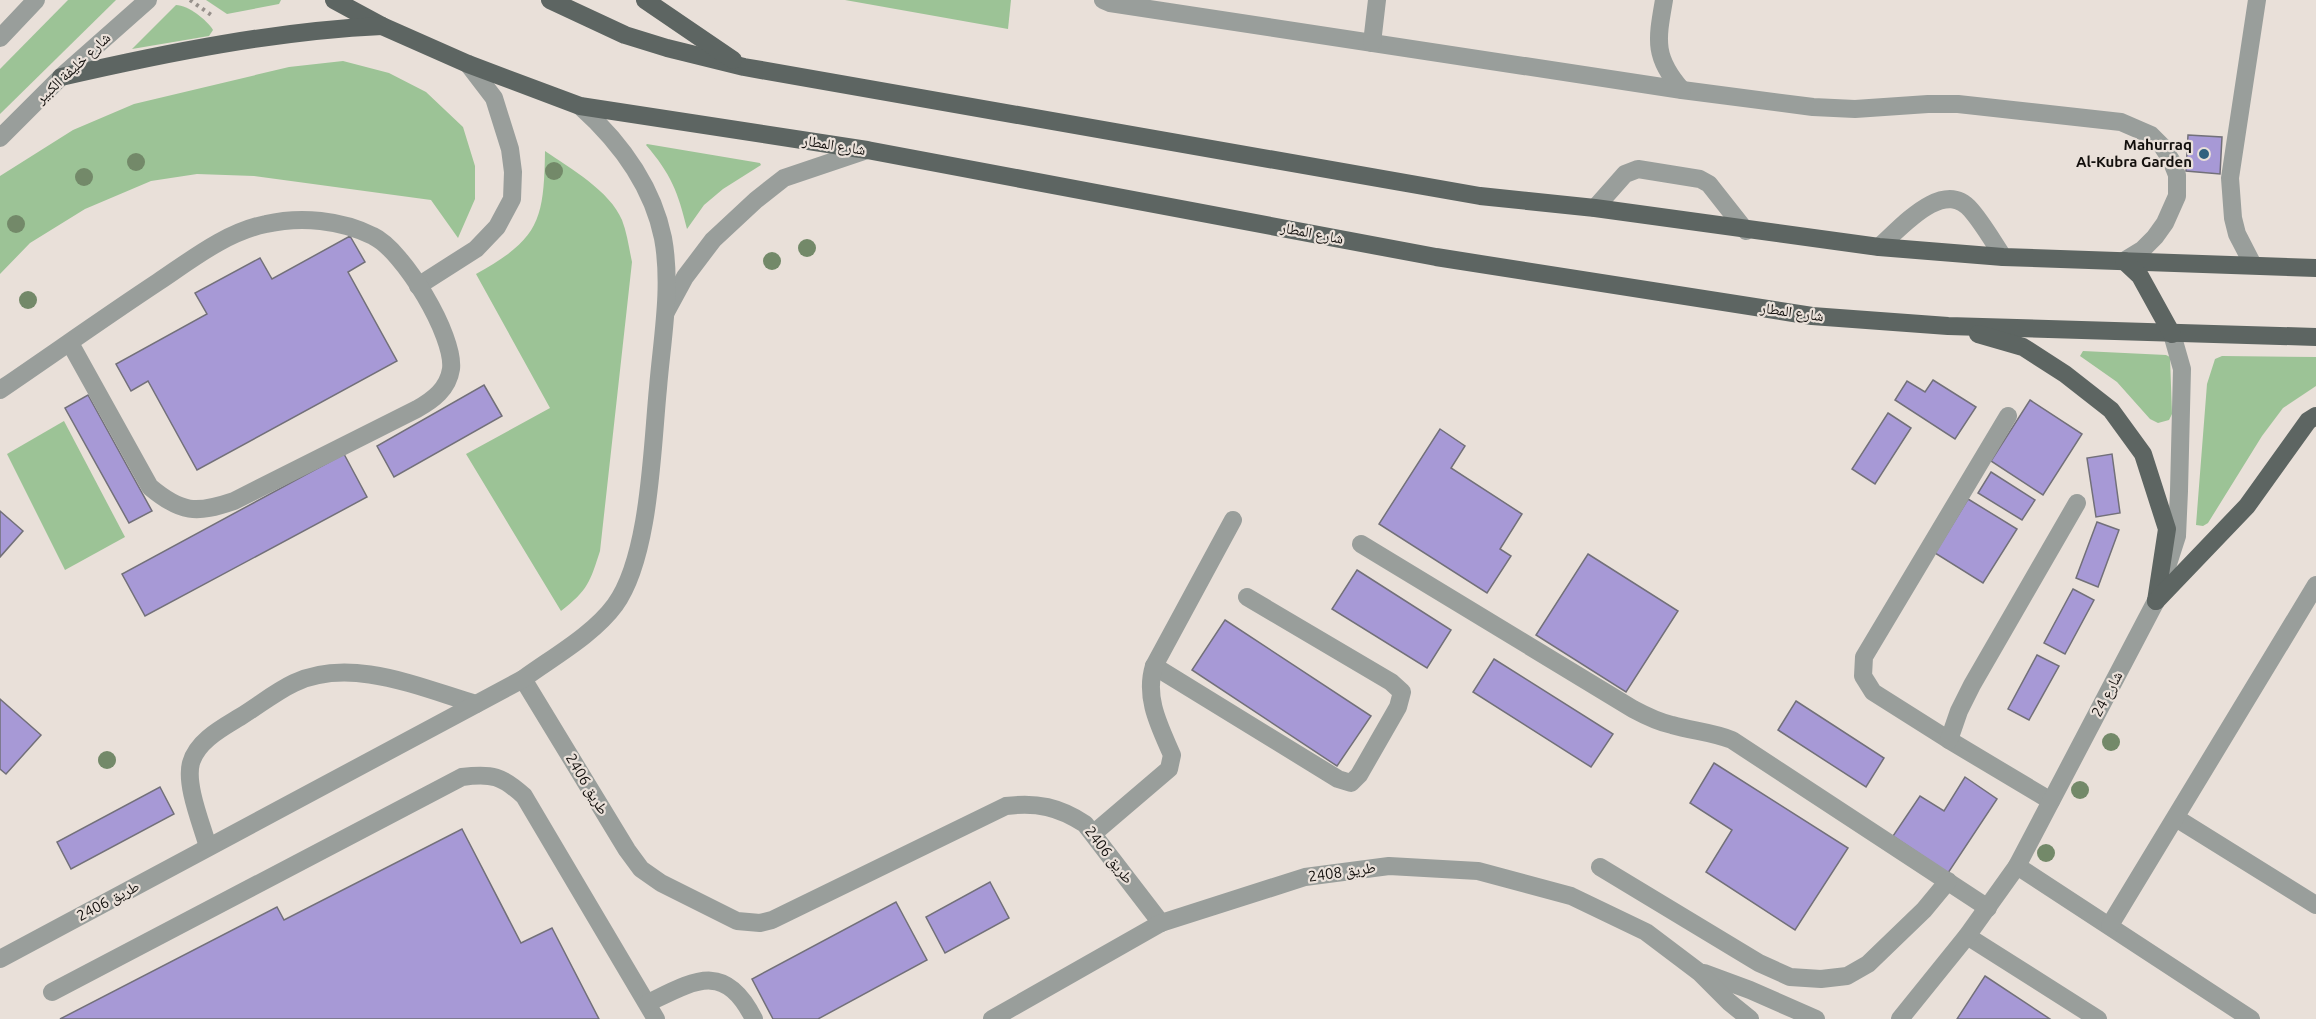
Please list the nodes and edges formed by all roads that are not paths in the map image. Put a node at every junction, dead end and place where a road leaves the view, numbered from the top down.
1 (36, 0) edge
2 (148, 0) edge
3 (334, 0) edge
4 (550, 0) edge
5 (645, 0) edge
6 (1103, 0) edge
7 (1377, 0) edge
8 (1664, 0) edge
9 (2257, 0) edge
10 (382, 26) junction
11 (0, 38) edge
12 (1371, 43) junction
13 (468, 64) junction
14 (744, 67) junction
15 (61, 77) junction
16 (1682, 90) junction
17 (580, 106) junction
18 (0, 138) edge
19 (867, 150) junction
20 (1594, 208) junction
21 (1746, 231) junction
22 (1879, 247) junction
23 (2003, 256) junction
24 (2124, 261) junction
25 (2253, 265) junction
26 (2316, 268) edge
27 (418, 286) junction
28 (665, 313) junction
29 (1948, 326) junction
30 (2172, 334) junction
31 (2316, 337) edge
32 (70, 343) junction
33 (0, 390) edge
34 (2316, 416) edge
35 (2008, 417) dead end
36 (2077, 502) dead end
37 (1233, 520) dead end
38 (1360, 544) dead end
39 (2316, 585) edge
40 (1247, 597) dead end
41 (2156, 601) junction
42 (1154, 666) junction
43 (523, 679) junction
44 (476, 704) junction
45 (1949, 740) junction
46 (2051, 801) junction
47 (2176, 818) junction
48 (1094, 833) junction
49 (208, 847) junction
50 (2017, 866) junction
51 (1600, 867) dead end
52 (1948, 881) junction
53 (2316, 905) edge
54 (1988, 908) junction
55 (1161, 924) junction
56 (2110, 925) junction
57 (1967, 936) junction
58 (0, 959) edge
59 (1700, 972) junction
60 (52, 992) dead end
61 (652, 1011) edge
62 (1899, 1017) edge
63 (754, 1019) edge
64 (992, 1019) edge
65 (1750, 1019) edge
66 (1816, 1019) edge
67 (2098, 1019) edge
68 (2251, 1019) edge

1 - 11 street
2 - 15 street, شارع خليفة الكبير
3 - 10 main road, شارع المطار
4 - 14 main road
5 - 14 main road
6 - 12 street
7 - 12 street
8 - 16 street
9 - 25 street
10 - 13 main road, شارع المطار
10 - 15 main road
12 - 16 street
13 - 17 main road, شارع المطار
13 - 27 street
14 - 20 main road
15 - 18 street, شارع خليفة الكبير
16 - 24 street
17 - 19 main road, شارع المطار
17 - 28 street
19 - 28 street
19 - 29 main road, شارع المطار
20 - 21 main road
20 - 21 street
21 - 22 main road
22 - 23 main road
22 - 23 street
23 - 24 main road
24 - 25 main road
24 - 30 main road
25 - 26 main road
27 - 32 street
27 - 32 street
28 - 43 street
29 - 30 main road, شارع المطار
29 - 41 main road
30 - 31 main road, شارع المطار
30 - 41 street, شارع 24
32 - 33 street
34 - 41 main road
35 - 45 street
36 - 45 street
37 - 42 street
38 - 52 street
39 - 47 street
40 - 42 street
41 - 46 street, شارع 24
42 - 48 street
43 - 44 street, طريق 2406
43 - 48 street, طريق 2406
44 - 49 street, طريق 2406
44 - 49 street
45 - 46 street
46 - 50 street, شارع 24
47 - 53 street
47 - 56 street
48 - 55 street, طريق 2406
49 - 58 street, طريق 2406
50 - 54 street, شارع 24
50 - 56 street
51 - 52 street
52 - 54 street
54 - 57 street, شارع 24
55 - 59 street, طريق 2408
55 - 64 street, طريق 2408
56 - 68 street
57 - 62 street, شارع 24
57 - 67 street
59 - 65 street, طريق 2408
59 - 66 street, طريق 2408
60 - 61 street
61 - 63 street

